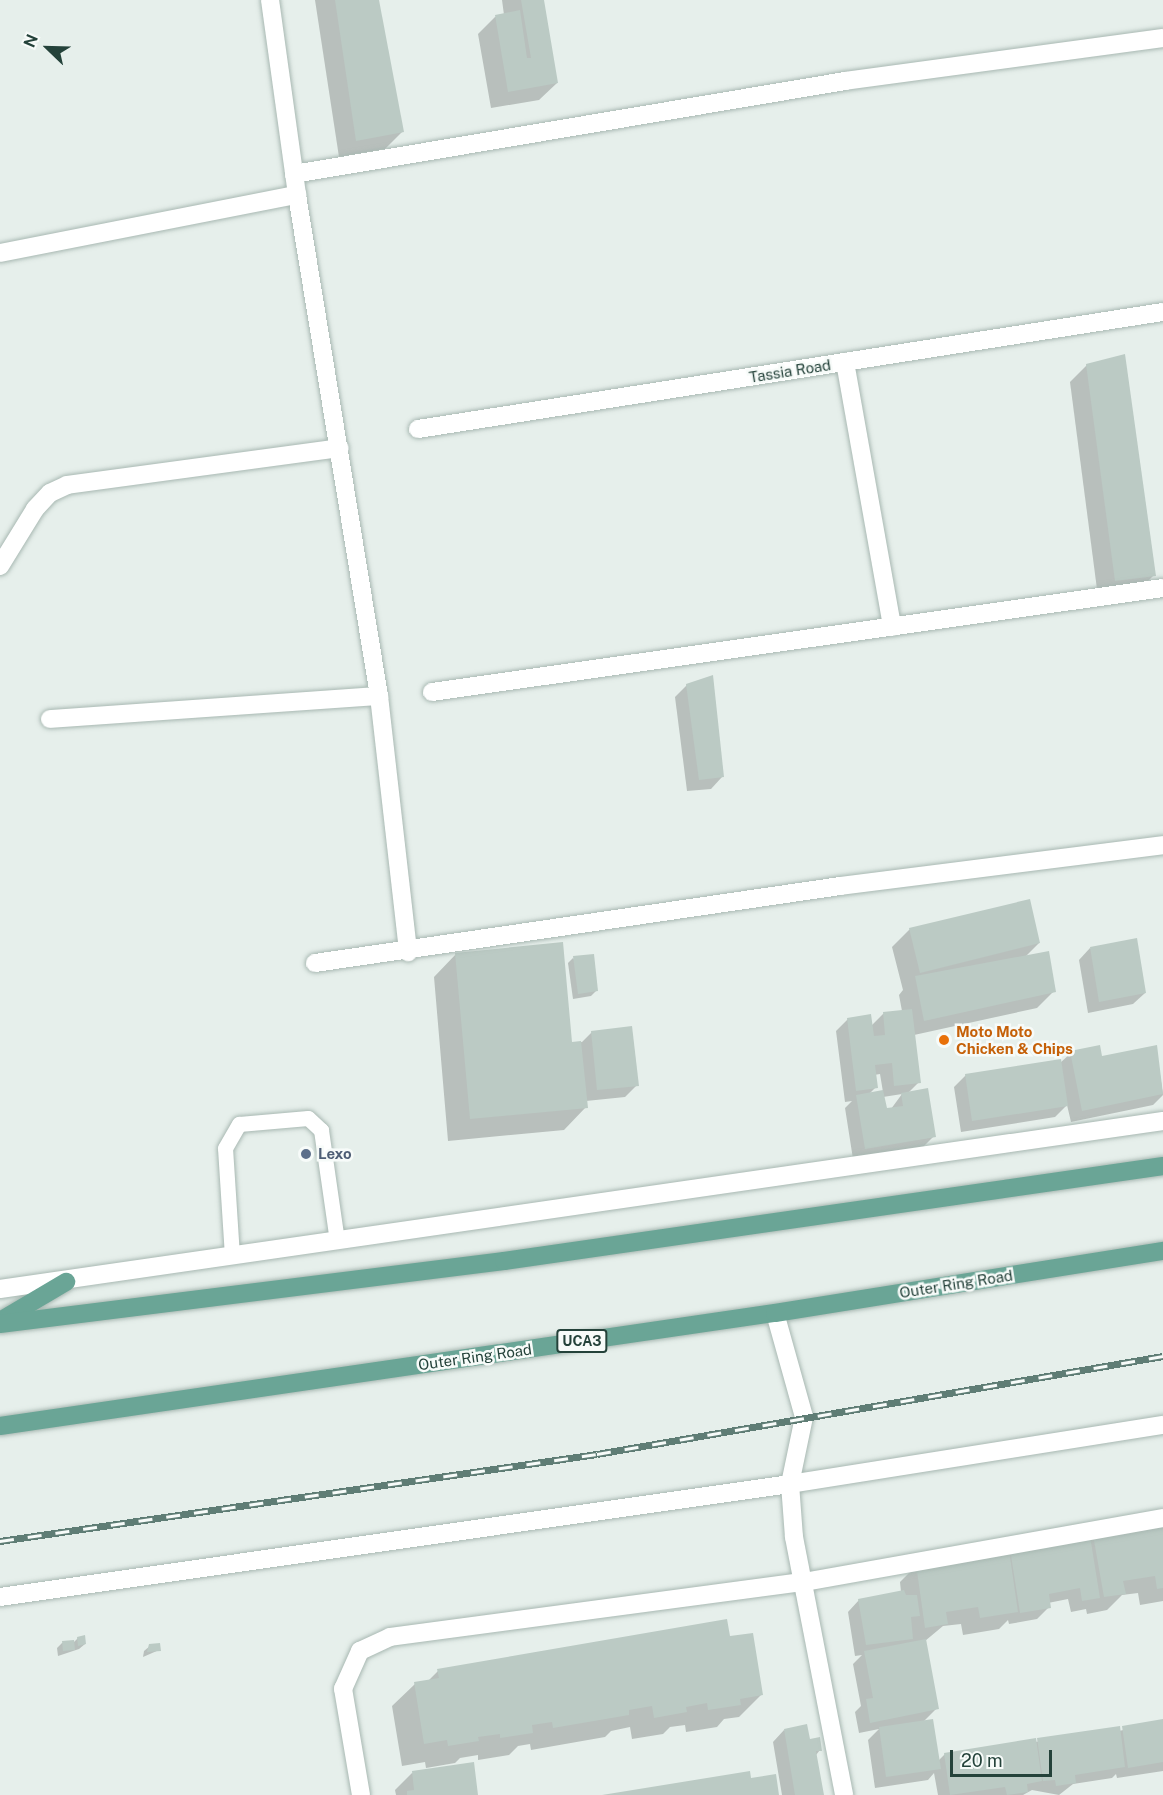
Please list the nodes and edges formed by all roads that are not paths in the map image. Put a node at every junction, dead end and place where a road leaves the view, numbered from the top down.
1 (270, 0) edge
2 (1163, 38) edge
3 (294, 174) junction
4 (297, 195) junction
5 (0, 253) edge
6 (1163, 312) edge
7 (845, 362) junction
8 (418, 429) dead end
9 (339, 448) junction
10 (0, 566) edge
11 (1163, 588) edge
12 (892, 627) junction
13 (432, 692) dead end
14 (379, 696) junction
15 (51, 719) dead end
16 (1163, 845) edge
17 (408, 952) junction
18 (315, 963) dead end
19 (1163, 1121) edge
20 (1163, 1166) edge
21 (337, 1241) junction
22 (1163, 1251) edge
23 (232, 1256) junction
24 (66, 1282) junction
25 (0, 1289) edge
26 (775, 1313) junction
27 (0, 1322) edge
28 (1163, 1425) edge
29 (0, 1426) edge
30 (790, 1484) junction
31 (1163, 1518) edge
32 (804, 1582) junction
33 (0, 1598) edge
34 (361, 1795) edge
35 (844, 1795) edge

1 - 3 street
2 - 3 street
3 - 4 street
4 - 5 street
4 - 9 street
6 - 7 street, Tassia Road
7 - 8 street, Tassia Road
7 - 12 street
9 - 10 street
9 - 14 street
11 - 12 street
12 - 13 street
14 - 15 street
14 - 17 street
16 - 17 street
17 - 18 street
19 - 21 street
20 - 27 main road
21 - 23 street
21 - 23 lane
22 - 26 main road, Outer Ring Road / UCA3
23 - 24 street
24 - 25 street
24 - 27 main road
26 - 29 main road, Outer Ring Road / UCA3
26 - 30 street
28 - 30 street
30 - 32 street
30 - 33 street
31 - 32 street
32 - 34 street
32 - 35 street

